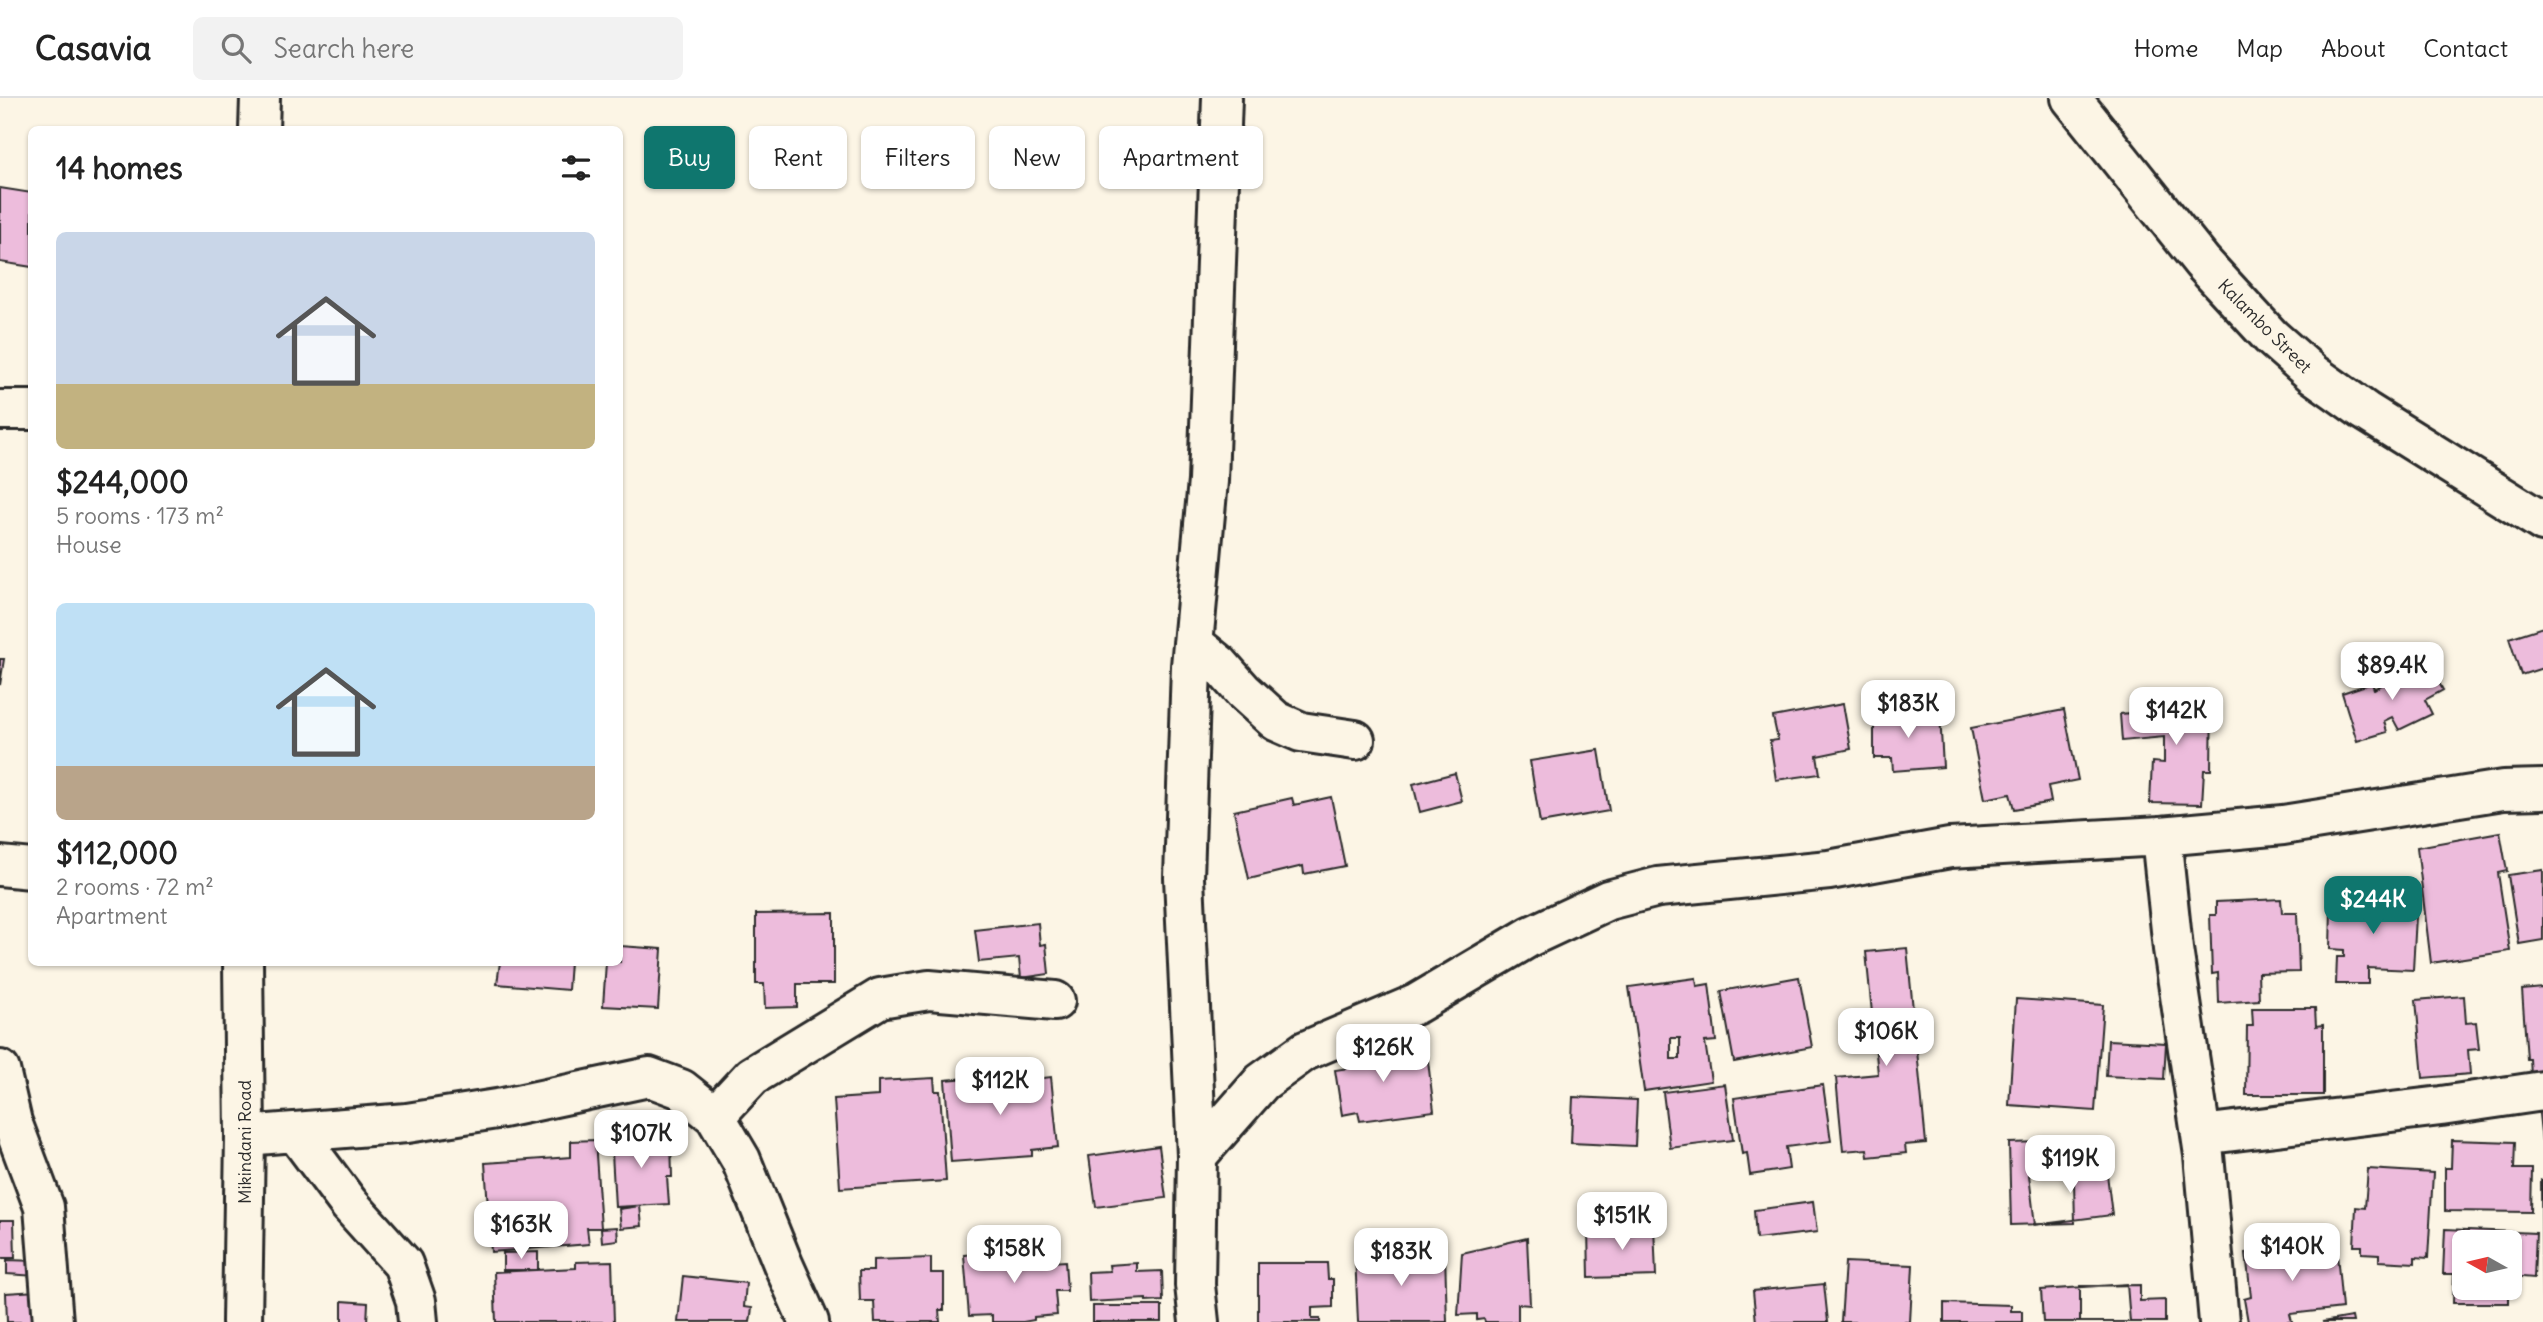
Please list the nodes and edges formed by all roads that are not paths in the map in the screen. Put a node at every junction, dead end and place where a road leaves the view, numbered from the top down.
1 (260, 98) edge
2 (1222, 98) edge
3 (2071, 98) edge
4 (259, 126) edge
5 (0, 410) edge
6 (28, 410) edge
7 (2543, 522) edge
8 (1193, 643) junction
9 (1354, 740) dead end
10 (2543, 789) edge
11 (2161, 836) junction
12 (0, 866) edge
13 (28, 869) edge
14 (243, 966) edge
15 (1055, 1001) dead end
16 (0, 1070) edge
17 (2543, 1091) edge
18 (715, 1116) junction
19 (296, 1133) junction
20 (2201, 1135) junction
21 (245, 1136) junction
22 (1197, 1156) junction
23 (54, 1322) edge
24 (242, 1322) edge
25 (418, 1322) edge
26 (809, 1322) edge
27 (1199, 1322) edge
28 (2219, 1322) edge

1 - 4 main road
2 - 8 main road
3 - 7 main road, Kalambo Street
5 - 6 main road
8 - 9 main road
8 - 22 main road
10 - 11 main road
11 - 20 main road
11 - 22 main road
12 - 13 main road
14 - 21 main road, Mikindani Road
15 - 18 main road
16 - 23 main road
17 - 20 main road
18 - 19 main road
18 - 26 main road
19 - 21 main road
19 - 25 main road
20 - 28 main road
21 - 24 main road, Mikindani Road
22 - 27 main road

